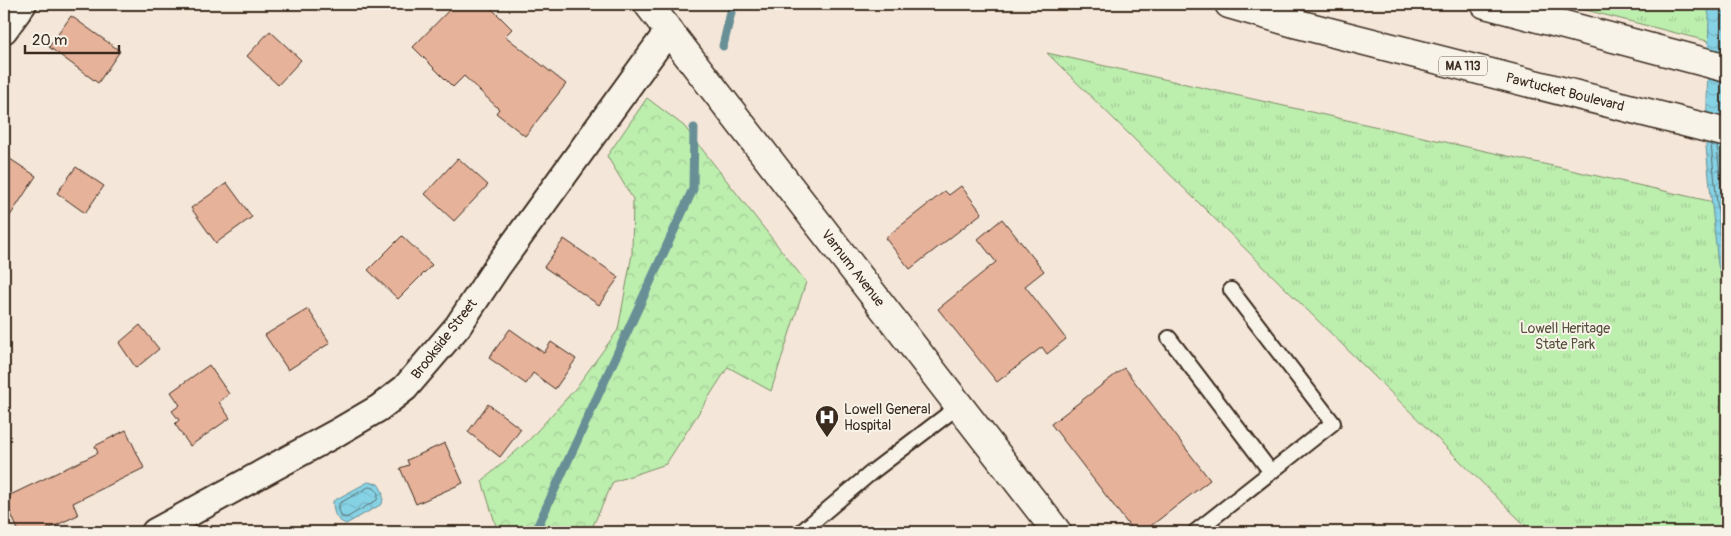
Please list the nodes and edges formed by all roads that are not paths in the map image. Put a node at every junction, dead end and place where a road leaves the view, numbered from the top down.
1 (23, 4) edge
2 (648, 4) edge
3 (1229, 4) edge
4 (1485, 4) edge
5 (4, 30) edge
6 (669, 30) junction
7 (1727, 68) edge
8 (1727, 133) edge
9 (1231, 290) dead end
10 (1169, 338) dead end
11 (960, 405) junction
12 (1271, 472) junction
13 (155, 532) edge
14 (801, 532) edge
15 (1057, 532) edge
16 (1195, 532) edge

1 - 5 street
2 - 6 main road, Varnum Avenue
3 - 8 main road, Pawtucket Boulevard / MA 113
4 - 7 main road
6 - 11 main road, Varnum Avenue
6 - 13 street, Brookside Street
9 - 12 lane
10 - 12 lane
11 - 14 lane
11 - 15 main road, Varnum Avenue
12 - 16 lane

